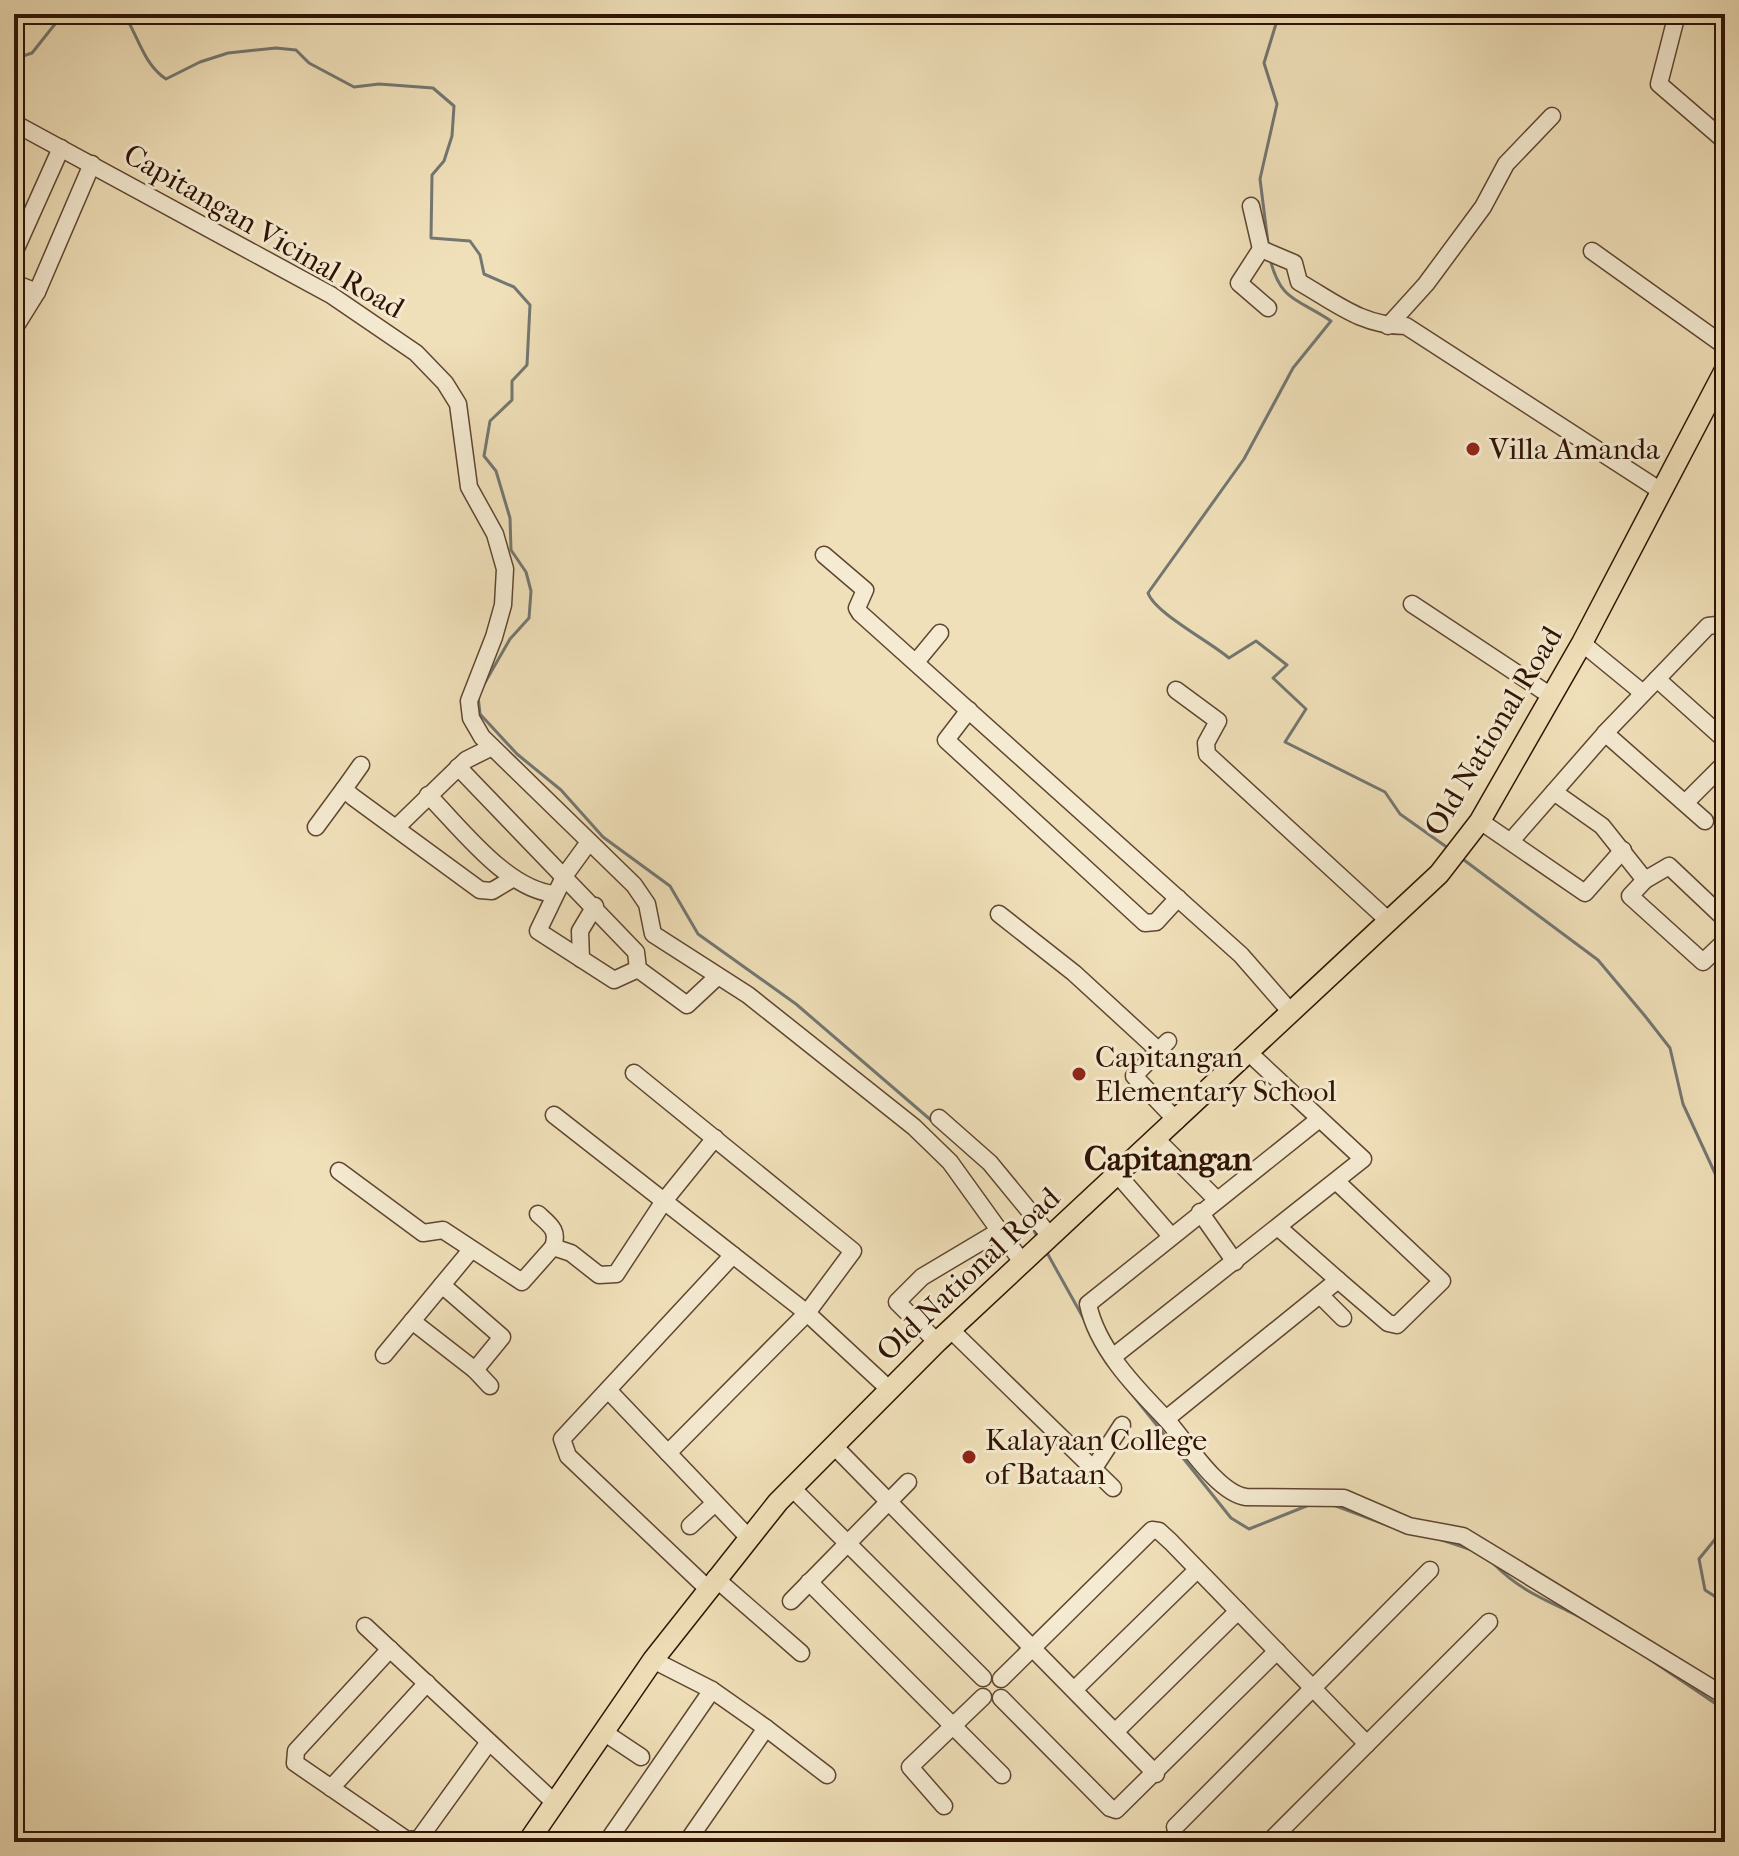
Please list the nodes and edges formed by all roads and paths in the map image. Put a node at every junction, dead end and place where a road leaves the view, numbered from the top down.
1 (1677, 14) edge
2 (1552, 116) dead end
3 (14, 123) edge
4 (1725, 141) edge
5 (61, 148) junction
6 (92, 164) junction
7 (1251, 206) dead end
8 (1261, 249) junction
9 (1592, 251) dead end
10 (14, 253) edge
11 (14, 283) edge
12 (37, 292) junction
13 (1268, 308) dead end
14 (1388, 326) junction
15 (14, 329) edge
16 (1725, 346) edge
17 (1725, 370) edge
18 (1661, 491) junction
19 (824, 555) dead end
20 (1412, 604) dead end
21 (1724, 625) edge
22 (940, 633) dead end
23 (1582, 643) junction
24 (916, 662) junction
25 (1657, 679) junction
26 (1176, 690) dead end
27 (1643, 693) junction
28 (1551, 696) junction
29 (969, 710) junction
30 (1605, 733) junction
31 (1725, 740) edge
32 (492, 747) junction
33 (1725, 763) edge
34 (361, 765) dead end
35 (458, 767) junction
36 (344, 789) junction
37 (1554, 792) junction
38 (428, 795) junction
39 (1685, 803) junction
40 (1480, 821) junction
41 (1705, 821) dead end
42 (398, 826) junction
43 (316, 827) dead end
44 (1511, 841) junction
45 (589, 842) junction
46 (1623, 850) junction
47 (565, 875) junction
48 (512, 879) junction
49 (1645, 880) junction
50 (555, 894) junction
51 (1178, 898) junction
52 (595, 906) junction
53 (999, 914) dead end
54 (1725, 919) edge
55 (1390, 922) junction
56 (1725, 941) edge
57 (581, 959) junction
58 (638, 969) junction
59 (717, 977) junction
60 (1289, 1010) junction
61 (1247, 1051) junction
62 (634, 1073) dead end
63 (554, 1115) dead end
64 (939, 1118) dead end
65 (1318, 1120) junction
66 (1177, 1121) junction
67 (715, 1138) junction
68 (1157, 1140) junction
69 (339, 1171) dead end
70 (1118, 1175) junction
71 (1337, 1182) junction
72 (1216, 1199) junction
73 (664, 1201) junction
74 (1200, 1212) junction
75 (538, 1214) dead end
76 (1279, 1228) junction
77 (1001, 1230) junction
78 (1171, 1236) junction
79 (553, 1247) junction
80 (1038, 1247) junction
81 (471, 1250) junction
82 (733, 1255) junction
83 (1235, 1262) junction
84 (1338, 1280) junction
85 (442, 1285) junction
86 (1320, 1295) junction
87 (807, 1313) junction
88 (1343, 1318) dead end
89 (412, 1321) junction
90 (944, 1336) junction
91 (384, 1355) dead end
92 (1114, 1356) junction
93 (475, 1370) junction
94 (490, 1386) dead end
95 (889, 1389) junction
96 (608, 1390) junction
97 (1166, 1419) junction
98 (1122, 1425) dead end
99 (834, 1446) junction
100 (668, 1453) junction
101 (1094, 1468) junction
102 (908, 1482) dead end
103 (792, 1488) junction
104 (1113, 1488) dead end
105 (889, 1502) junction
106 (715, 1503) junction
107 (690, 1526) dead end
108 (748, 1537) junction
109 (848, 1543) junction
110 (1197, 1570) junction
111 (1433, 1574) dead end
112 (809, 1582) junction
113 (711, 1583) junction
114 (791, 1601) dead end
115 (1238, 1611) junction
116 (1489, 1622) dead end
117 (365, 1626) dead end
118 (1034, 1647) junction
119 (390, 1649) junction
120 (1277, 1651) junction
121 (801, 1653) dead end
122 (653, 1660) junction
123 (983, 1678) junction
124 (1001, 1679) junction
125 (427, 1683) junction
126 (1075, 1689) junction
127 (712, 1690) junction
128 (1316, 1691) junction
129 (1725, 1696) edge
130 (983, 1697) junction
131 (1001, 1698) junction
132 (953, 1726) junction
133 (766, 1728) junction
134 (1115, 1732) junction
135 (605, 1733) junction
136 (489, 1742) junction
137 (1367, 1744) junction
138 (641, 1757) dead end
139 (1156, 1774) junction
140 (827, 1775) dead end
141 (1002, 1775) dead end
142 (331, 1788) junction
143 (555, 1803) junction
144 (944, 1806) dead end
145 (1179, 1830) dead end
146 (528, 1842) edge
147 (607, 1842) edge
148 (687, 1842) edge
149 (1269, 1842) edge

1 - 4 street
2 - 14 street
3 - 5 street, Capitangan Vicinal Road
5 - 6 street, Capitangan Vicinal Road
5 - 10 street
6 - 12 street
6 - 32 street, Capitangan Vicinal Road
7 - 8 street
8 - 13 street
8 - 14 street
9 - 16 street
11 - 12 street
12 - 15 street
14 - 18 street
17 - 18 main road, Old National Road
18 - 23 main road, Old National Road
19 - 24 street
20 - 28 street
21 - 25 street
22 - 24 street
23 - 27 street
23 - 28 main road, Old National Road
24 - 29 street
25 - 27 street
25 - 31 street
26 - 55 street
27 - 30 street
28 - 40 main road, Old National Road
29 - 51 street
29 - 51 street
30 - 37 street
30 - 39 street
32 - 35 street
32 - 45 street, Capitangan Vicinal Road
33 - 39 street
34 - 36 street
35 - 38 street
35 - 47 street
36 - 42 street
36 - 43 street
37 - 44 street
37 - 46 street
38 - 42 street
38 - 48 street
39 - 41 street
40 - 44 street
40 - 55 main road, Old National Road
42 - 48 street
44 - 46 street
45 - 47 street
45 - 59 street, Capitangan Vicinal Road
46 - 49 street
47 - 50 street
47 - 52 street
48 - 50 street
49 - 54 street
49 - 56 street
50 - 57 street
51 - 60 street
52 - 57 street
52 - 58 street
53 - 66 street
55 - 60 main road, Old National Road
57 - 58 street
58 - 59 street
59 - 77 street, Capitangan Vicinal Road
60 - 61 main road, Old National Road
61 - 65 street
61 - 66 main road, Old National Road
62 - 67 street
63 - 73 street
64 - 80 street
65 - 71 street
65 - 72 street
66 - 68 main road, Old National Road
67 - 73 street
67 - 87 street
68 - 70 main road, Old National Road
68 - 72 street
69 - 81 street
70 - 78 street
70 - 80 main road, Old National Road
71 - 76 street
71 - 84 street
72 - 74 street
73 - 79 street
73 - 82 street
74 - 78 street
74 - 83 street
75 - 79 street
76 - 83 street
76 - 84 street
77 - 80 street, Capitangan Vicinal Road
77 - 90 street
78 - 92 street
79 - 81 street
80 - 90 main road, Old National Road
81 - 85 street
82 - 87 street
82 - 96 street
83 - 92 street
84 - 86 street
85 - 89 street
85 - 93 street
86 - 88 street
86 - 97 street
87 - 95 street
87 - 100 street
89 - 91 street
89 - 93 street
90 - 95 main road, Old National Road
90 - 101 street
92 - 97 street
93 - 94 street
95 - 99 main road, Old National Road
96 - 100 street
96 - 113 street
97 - 129 street
98 - 101 street
99 - 103 main road, Old National Road
99 - 105 street
100 - 106 street
101 - 104 street
102 - 105 street
103 - 108 main road, Old National Road
103 - 109 street
105 - 109 street
105 - 118 street
106 - 107 street
106 - 108 street
108 - 113 main road, Old National Road
109 - 112 street
109 - 123 street
110 - 115 street
110 - 118 street
110 - 126 street
111 - 128 street
112 - 114 street
112 - 132 street
113 - 121 street
113 - 122 main road, Old National Road
115 - 120 street
115 - 134 street
116 - 137 street
117 - 119 street
118 - 124 street
118 - 126 street
119 - 125 street
119 - 142 street
120 - 128 street
120 - 139 street
122 - 127 street
122 - 135 main road, Old National Road
123 - 124 street
123 - 130 street
124 - 131 street
125 - 136 street
125 - 142 street
126 - 134 street
127 - 133 street
127 - 147 street
128 - 137 street
128 - 145 street
130 - 131 street
130 - 132 street
131 - 139 street
132 - 141 street
132 - 144 street
133 - 140 street
133 - 148 street
134 - 139 street
135 - 138 street
135 - 143 main road, Old National Road
136 - 142 street
136 - 143 street
137 - 149 street
143 - 146 main road, Old National Road

